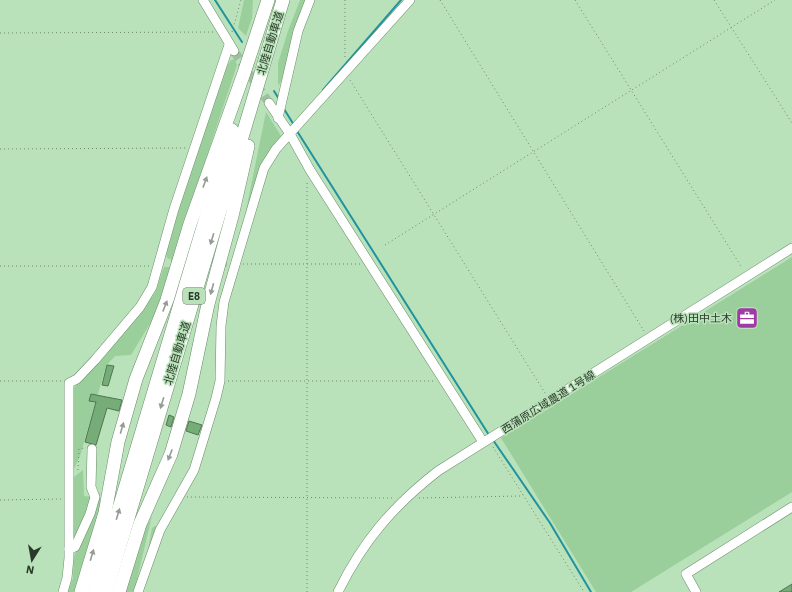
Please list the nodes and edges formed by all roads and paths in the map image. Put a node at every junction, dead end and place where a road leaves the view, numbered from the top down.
1 (203, 0) edge
2 (241, 0) edge
3 (269, 0) edge
4 (283, 0) edge
5 (310, 0) edge
6 (345, 0) edge
7 (410, 0) edge
8 (440, 0) edge
9 (575, 0) edge
10 (714, 0) edge
11 (775, 0) edge
12 (732, 27) junction
13 (222, 32) junction
14 (0, 33) edge
15 (269, 46) junction
16 (232, 48) junction
17 (348, 68) junction
18 (632, 90) junction
19 (269, 103) tunnel mouth
20 (278, 118) junction
21 (792, 123) edge
22 (290, 134) junction
23 (194, 148) junction
24 (0, 150) edge
25 (533, 152) junction
26 (310, 170) junction
27 (434, 214) junction
28 (385, 245) dead end
29 (792, 248) edge
30 (171, 262) tunnel mouth
31 (232, 263) junction
32 (160, 264) junction
33 (308, 264) junction
34 (370, 265) junction
35 (0, 266) edge
36 (747, 276) junction
37 (648, 338) junction
38 (0, 380) edge
39 (220, 381) junction
40 (306, 381) junction
41 (444, 381) junction
42 (70, 383) junction
43 (550, 400) junction
44 (483, 442) junction
45 (92, 449) joint
46 (68, 473) junction
47 (181, 494) junction
48 (524, 494) junction
49 (405, 498) junction
50 (68, 499) junction
51 (307, 499) junction
52 (0, 500) edge
53 (792, 507) edge
54 (69, 549) junction
55 (63, 592) edge
56 (81, 592) edge
57 (94, 592) edge
58 (106, 592) edge
59 (119, 592) edge
60 (138, 592) edge
61 (307, 592) edge
62 (338, 592) edge
63 (584, 592) edge
64 (696, 592) edge

1 - 13 street
2 - 16 path
56 -> 3 highway
57 -> 3 highway, 北陸自動車道 / E8
4 - 15 highway, 北陸自動車道 / E8
5 - 20 street
6 - 17 path
7 - 17 street
8 - 25 path
9 - 18 path
10 - 12 path
11 - 12 path
12 - 18 path
12 - 21 path
13 - 14 path
13 - 16 street
15 -> 58 highway, 北陸自動車道 / E8
15 -> 59 highway
16 - 23 street
17 - 22 street
17 - 27 path
18 - 25 path
18 - 36 path
19 - 20 street
20 - 22 street
22 - 26 street
22 - 31 street
23 - 24 path
23 - 32 street
25 - 27 path
25 - 37 path
26 - 33 path
26 - 34 street
27 - 28 path
27 - 43 path
29 - 36 street, 西蒲原広域農道 1号線
30 - 32 street
31 - 33 path
31 - 39 street
32 - 35 path
32 - 42 street
33 - 34 path
33 - 40 path
34 - 41 street
36 - 37 street, 西蒲原広域農道 1号線
37 - 43 street, 西蒲原広域農道 1号線
38 - 42 path
39 - 40 path
39 - 47 street
40 - 41 path
40 - 51 path
41 - 44 street
42 - 46 street
43 - 44 street, 西蒲原広域農道 1号線
44 - 48 path
44 - 49 street, 西蒲原広域農道 1号線
45 - 46 path
45 - 54 street
46 - 50 street
47 - 51 path
47 - 60 street
48 - 49 path
48 - 63 path
49 - 51 path
49 - 62 street, 西蒲原広域農道 1号線
50 - 52 path
50 - 54 street
51 - 61 path
53 - 64 street
54 - 55 street

